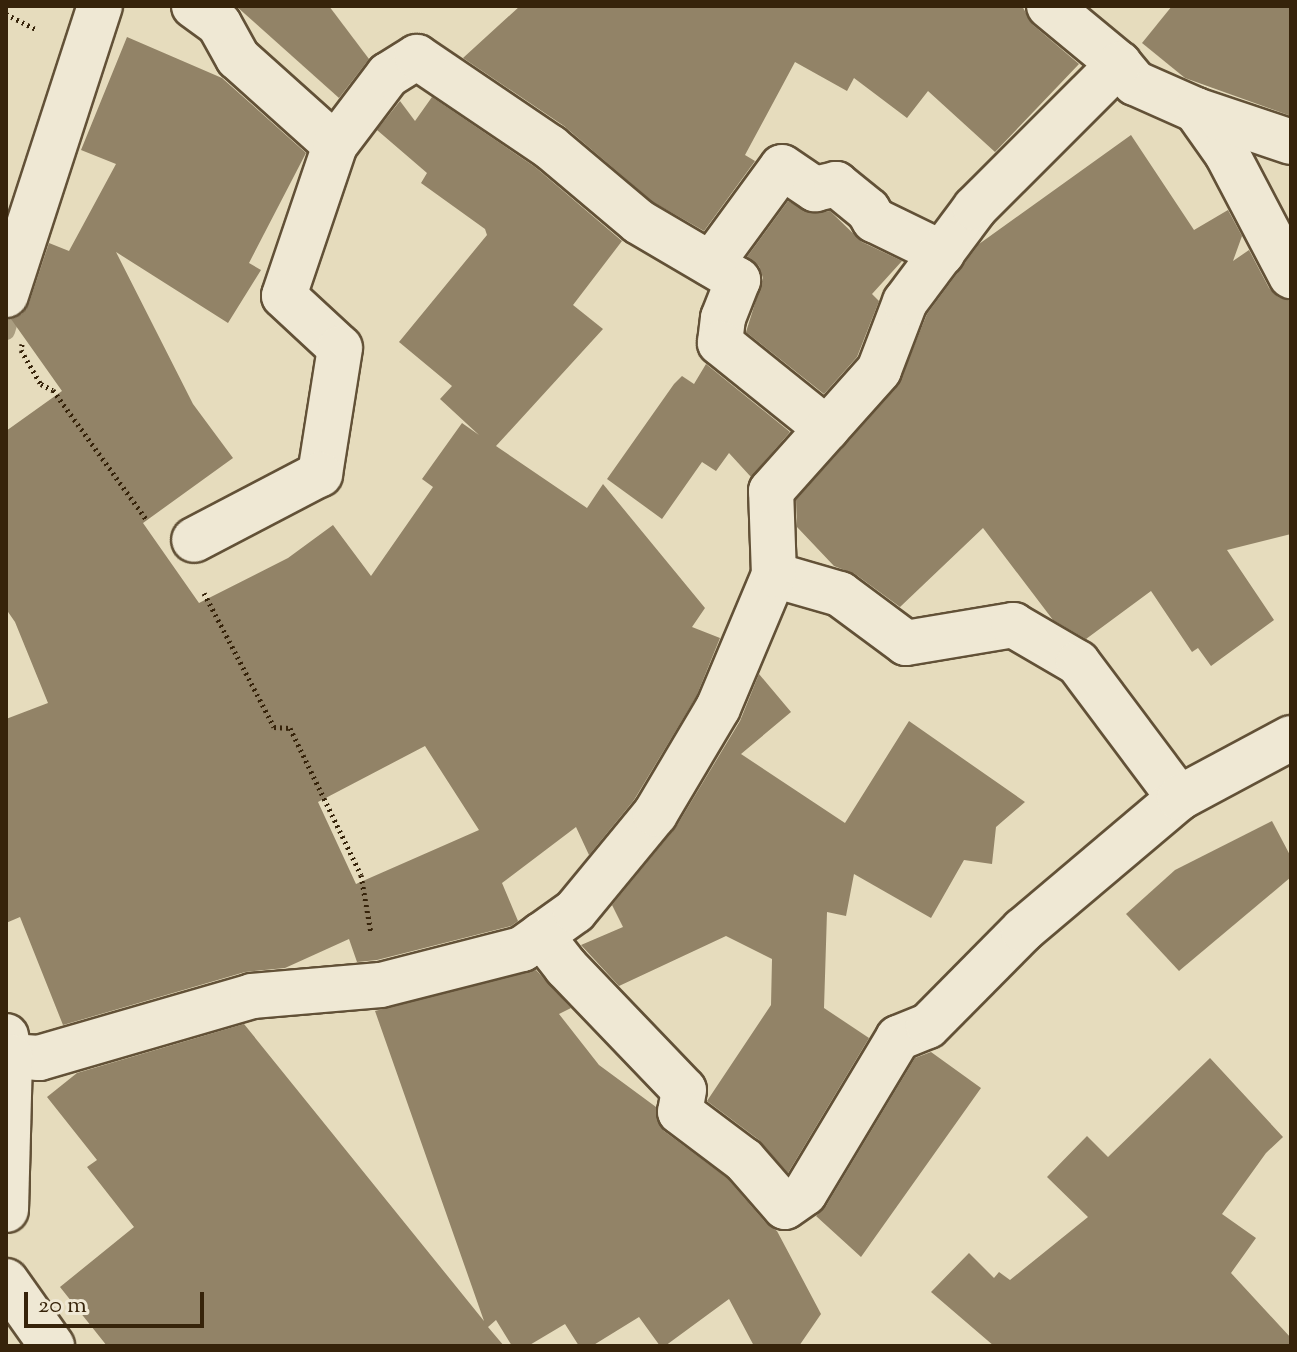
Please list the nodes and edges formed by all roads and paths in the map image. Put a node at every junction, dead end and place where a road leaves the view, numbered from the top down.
1 (100, 6) edge
2 (194, 6) edge
3 (1049, 6) edge
4 (1119, 64) junction
5 (1196, 110) junction
6 (1291, 142) edge
7 (335, 145) junction
8 (942, 253) junction
9 (711, 264) junction
10 (1291, 276) edge
11 (6, 295) edge
12 (24, 335) dead end
13 (827, 429) junction
14 (194, 540) junction
15 (774, 575) junction
16 (1291, 738) edge
17 (1179, 798) junction
18 (541, 935) junction
19 (381, 985) junction
20 (8, 1046) edge
21 (6, 1210) edge
22 (6, 1281) edge
23 (52, 1346) edge

1 - 11 street
2 - 7 street
3 - 4 street
4 - 5 street
4 - 8 street
5 - 6 street
5 - 10 street
7 - 9 street
7 - 14 street
8 - 9 street
8 - 13 street
9 - 13 street
12 - 14 path
13 - 15 street
14 - 19 path
15 - 17 street
15 - 18 street
16 - 17 street
17 - 18 street
18 - 19 street
19 - 20 street
20 - 21 street
22 - 23 street

